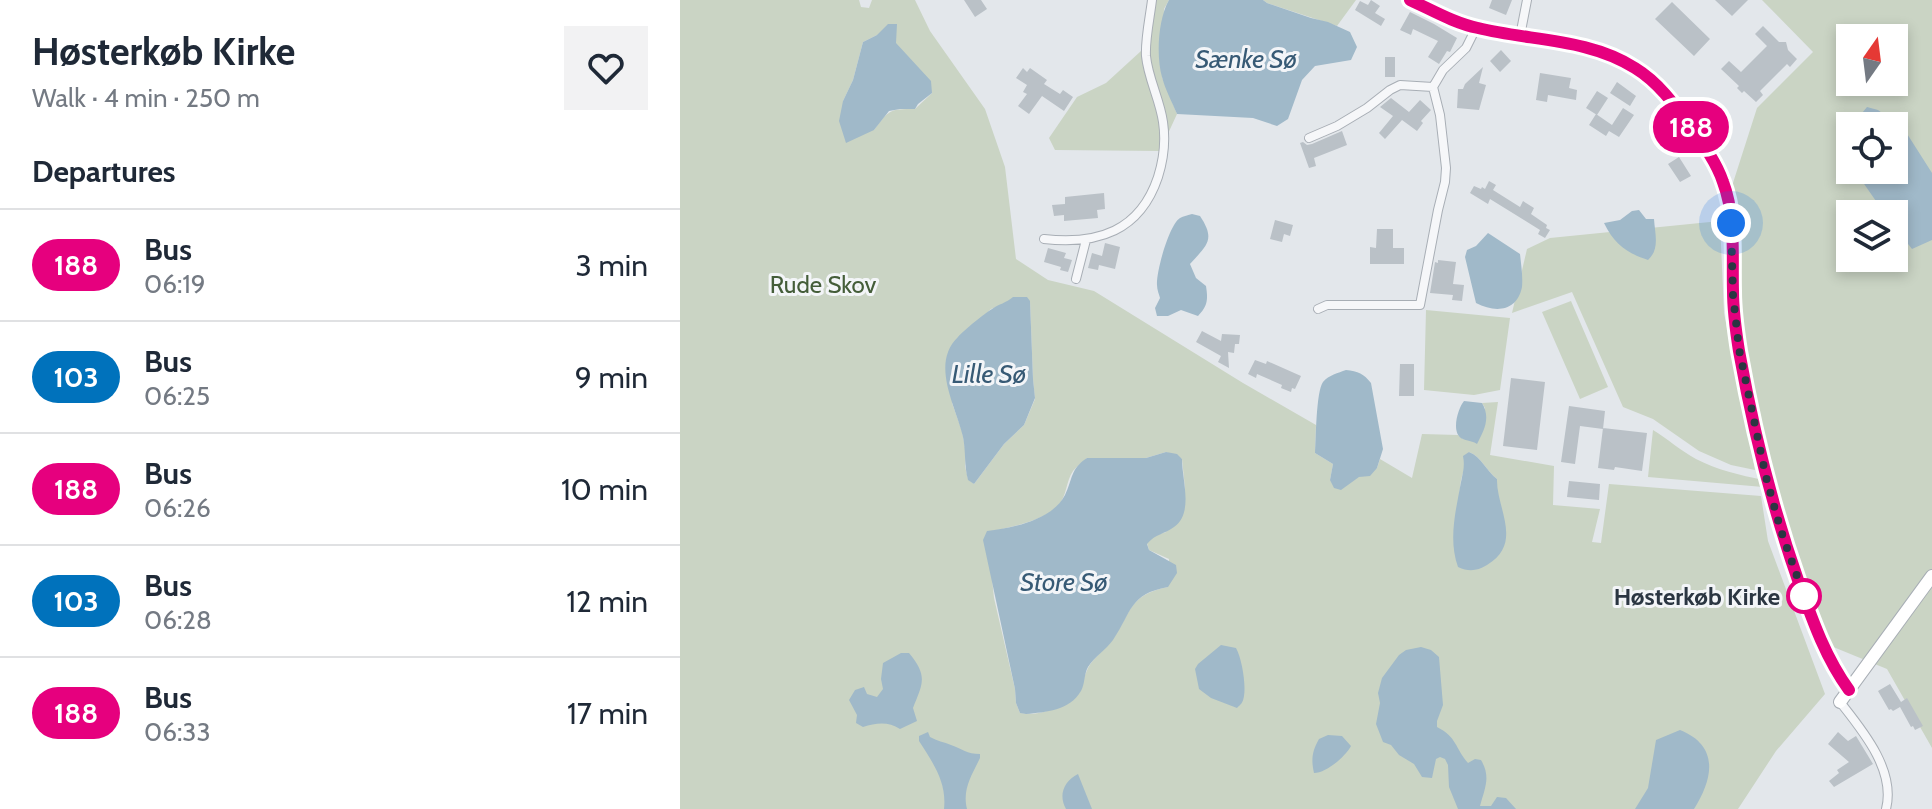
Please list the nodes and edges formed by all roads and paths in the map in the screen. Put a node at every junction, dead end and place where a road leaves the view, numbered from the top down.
1 (1152, 0) edge
2 (1410, 0) edge
3 (1527, 0) edge
4 (1476, 28) junction
5 (1520, 36) junction
6 (1433, 87) junction
7 (1309, 138) dead end
8 (1044, 239) dead end
9 (1086, 240) junction
10 (1076, 279) dead end
11 (1318, 309) dead end
12 (1932, 576) edge
13 (1849, 690) junction
14 (1840, 702) joint
15 (1886, 809) edge

1 - 9 street
2 - 4 street
3 - 5 street
4 - 5 street
4 - 6 street
5 - 13 street
6 - 7 street
6 - 11 street
8 - 9 street
9 - 10 street
12 - 13 main road
13 - 14 main road
14 - 15 street

